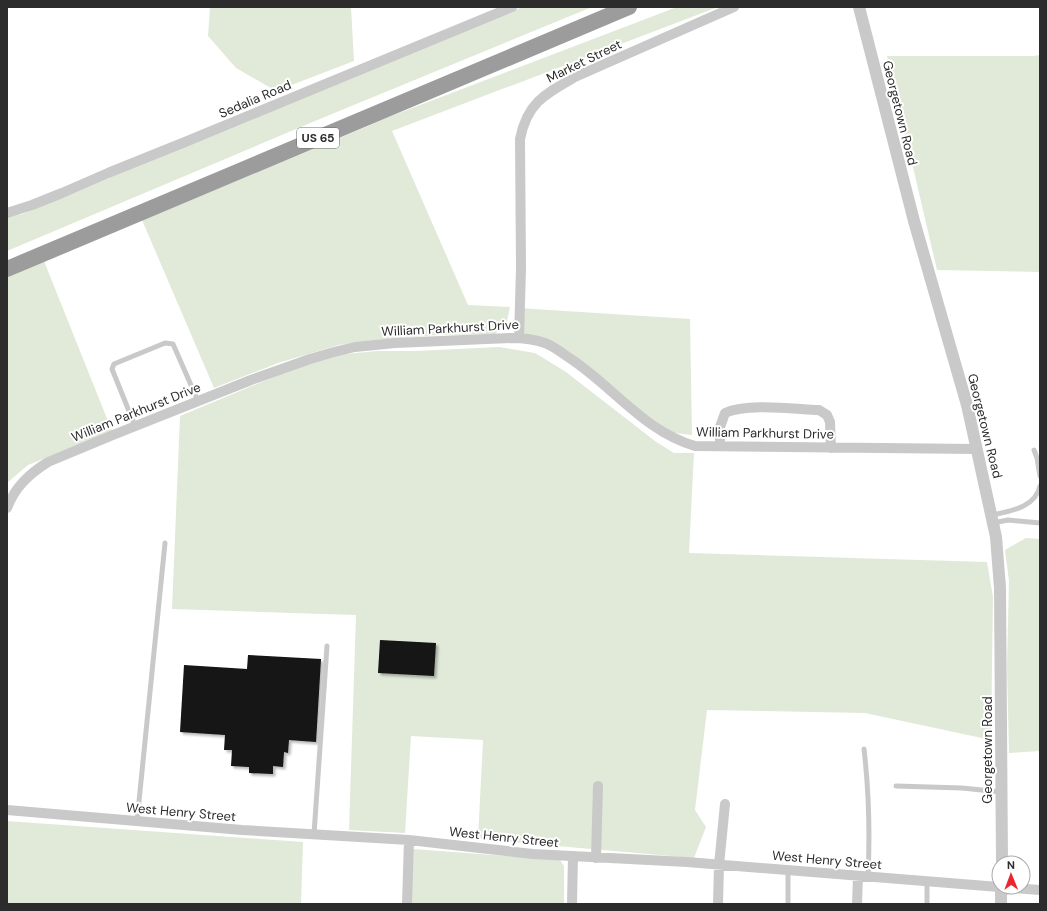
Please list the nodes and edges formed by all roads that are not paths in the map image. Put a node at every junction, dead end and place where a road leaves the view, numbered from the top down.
1 (512, 7) edge
2 (630, 7) edge
3 (734, 7) edge
4 (859, 7) edge
5 (7, 210) edge
6 (7, 213) edge
7 (7, 269) edge
8 (519, 338) junction
9 (198, 401) junction
10 (135, 426) junction
11 (720, 446) junction
12 (831, 448) junction
13 (976, 449) junction
14 (1034, 450) dead end
15 (1040, 476) edge
16 (1040, 486) edge
17 (7, 508) edge
18 (992, 519) junction
19 (1040, 523) edge
20 (164, 543) dead end
21 (327, 646) dead end
22 (864, 749) dead end
23 (598, 786) dead end
24 (896, 786) dead end
25 (1002, 792) junction
26 (725, 804) dead end
27 (7, 810) edge
28 (137, 821) junction
29 (314, 834) junction
30 (409, 840) junction
31 (1002, 855) edge
32 (573, 856) junction
33 (596, 858) junction
34 (719, 865) junction
35 (788, 870) junction
36 (863, 876) junction
37 (927, 881) junction
38 (991, 886) edge
39 (407, 904) edge
40 (572, 904) edge
41 (718, 904) edge
42 (788, 904) edge
43 (857, 904) edge
44 (926, 904) edge

1 - 6 street, Sedalia Road
2 - 7 highway, US 65
3 - 8 street, Market Street
4 - 13 street, Georgetown Road
5 - 6 street
8 - 9 street, William Parkhurst Drive
8 - 11 street, William Parkhurst Drive
9 - 10 street, William Parkhurst Drive
9 - 10 lane
10 - 17 street, William Parkhurst Drive
11 - 12 street, William Parkhurst Drive
11 - 12 street
12 - 13 street, William Parkhurst Drive
13 - 18 street, Georgetown Road
14 - 15 lane
16 - 18 lane
18 - 19 lane
18 - 25 street, Georgetown Road
20 - 28 lane
21 - 29 lane
22 - 36 lane
23 - 33 street
24 - 25 lane
25 - 31 street, Georgetown Road
26 - 34 street
27 - 28 street, West Henry Street
28 - 29 street, West Henry Street
29 - 30 street, West Henry Street
30 - 32 street, West Henry Street
30 - 39 street
32 - 33 street, West Henry Street
32 - 40 street
33 - 34 street, West Henry Street
34 - 35 street, West Henry Street
34 - 41 street
35 - 36 street, West Henry Street
35 - 42 lane
36 - 37 street, West Henry Street
36 - 43 street
37 - 38 street, West Henry Street
37 - 44 lane

